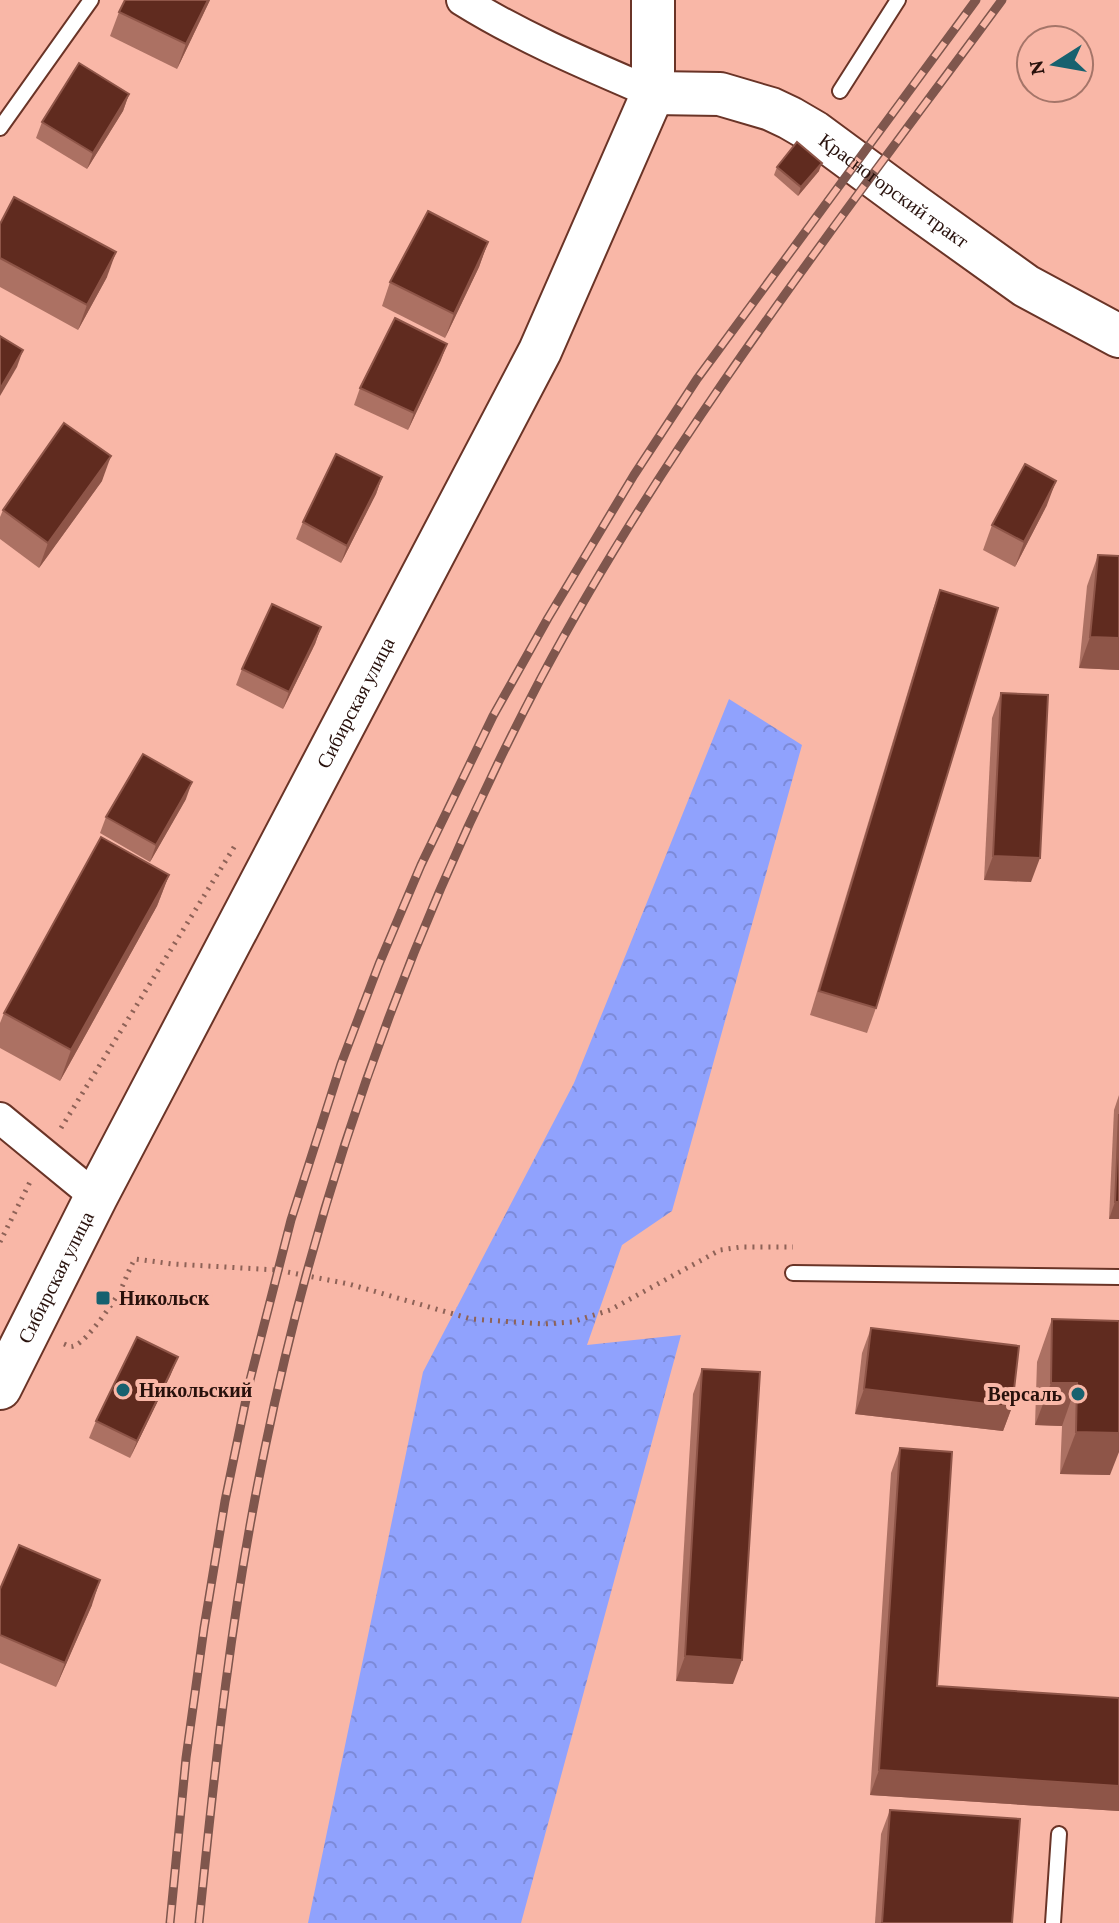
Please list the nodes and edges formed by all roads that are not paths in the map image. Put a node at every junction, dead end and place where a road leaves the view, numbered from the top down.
1 (91, 0) edge
2 (462, 0) edge
3 (653, 0) edge
4 (898, 0) edge
5 (840, 91) dead end
6 (653, 93) junction
7 (0, 128) edge
8 (1119, 336) edge
9 (0, 1118) edge
10 (96, 1197) junction
11 (793, 1273) dead end
12 (1119, 1277) edge
13 (0, 1386) edge
14 (1059, 1834) dead end
15 (1053, 1923) edge

1 - 7 lane
2 - 6 street
3 - 6 main road, Сибирская улица
4 - 5 lane
6 - 8 main road, Красногорский тракт
6 - 10 main road, Сибирская улица
9 - 10 street
10 - 13 main road, Сибирская улица
11 - 12 lane
14 - 15 lane

